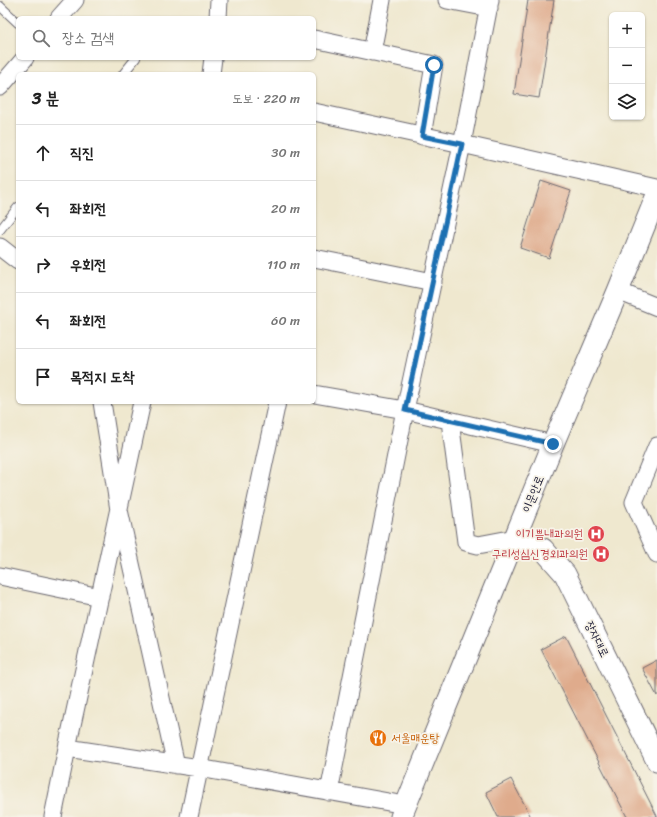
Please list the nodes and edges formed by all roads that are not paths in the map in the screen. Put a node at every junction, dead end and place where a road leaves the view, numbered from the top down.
1 (75, 0) edge
2 (220, 0) edge
3 (382, 0) edge
4 (447, 0) edge
5 (489, 4) edge
6 (0, 6) edge
7 (61, 16) edge
8 (218, 16) edge
9 (16, 21) edge
10 (316, 39) edge
11 (372, 52) junction
12 (23, 60) edge
13 (134, 60) edge
14 (125, 72) edge
15 (0, 87) edge
16 (316, 112) edge
17 (422, 136) junction
18 (462, 144) junction
19 (657, 188) edge
20 (657, 195) edge
21 (16, 210) edge
22 (0, 230) edge
23 (0, 247) edge
24 (316, 258) edge
25 (16, 259) edge
26 (433, 282) junction
27 (618, 291) junction
28 (657, 307) edge
29 (316, 394) edge
30 (102, 404) edge
31 (142, 404) edge
32 (276, 404) edge
33 (405, 410) junction
34 (450, 421) junction
35 (553, 444) junction
36 (657, 446) edge
37 (119, 510) junction
38 (515, 538) junction
39 (657, 554) edge
40 (0, 576) edge
41 (100, 597) junction
42 (67, 748) junction
43 (656, 759) edge
44 (176, 765) junction
45 (199, 768) junction
46 (329, 792) junction
47 (403, 811) edge
48 (53, 817) edge
49 (189, 817) edge

1 - 7 street
2 - 8 street
3 - 11 street
4 - 5 street
5 - 18 street
6 - 9 lane
10 - 11 street
11 - 17 street
12 - 15 street
13 - 14 lane
16 - 17 street
17 - 18 street
18 - 19 street
18 - 26 street
20 - 27 street, 이문안로
21 - 22 lane
23 - 25 street
24 - 26 street
26 - 33 street
27 - 28 street
27 - 35 street, 이문안로
29 - 33 street
30 - 37 street
31 - 37 street
32 - 45 street
33 - 34 street
33 - 46 street
34 - 35 street
34 - 38 street
35 - 38 street, 이문안로
36 - 39 street
37 - 41 street
37 - 44 street
38 - 43 street, 장자대로
38 - 47 street, 이문안로
40 - 41 street
41 - 42 street
42 - 44 street
42 - 48 street
44 - 45 street
45 - 46 street
45 - 49 street
46 - 47 street

